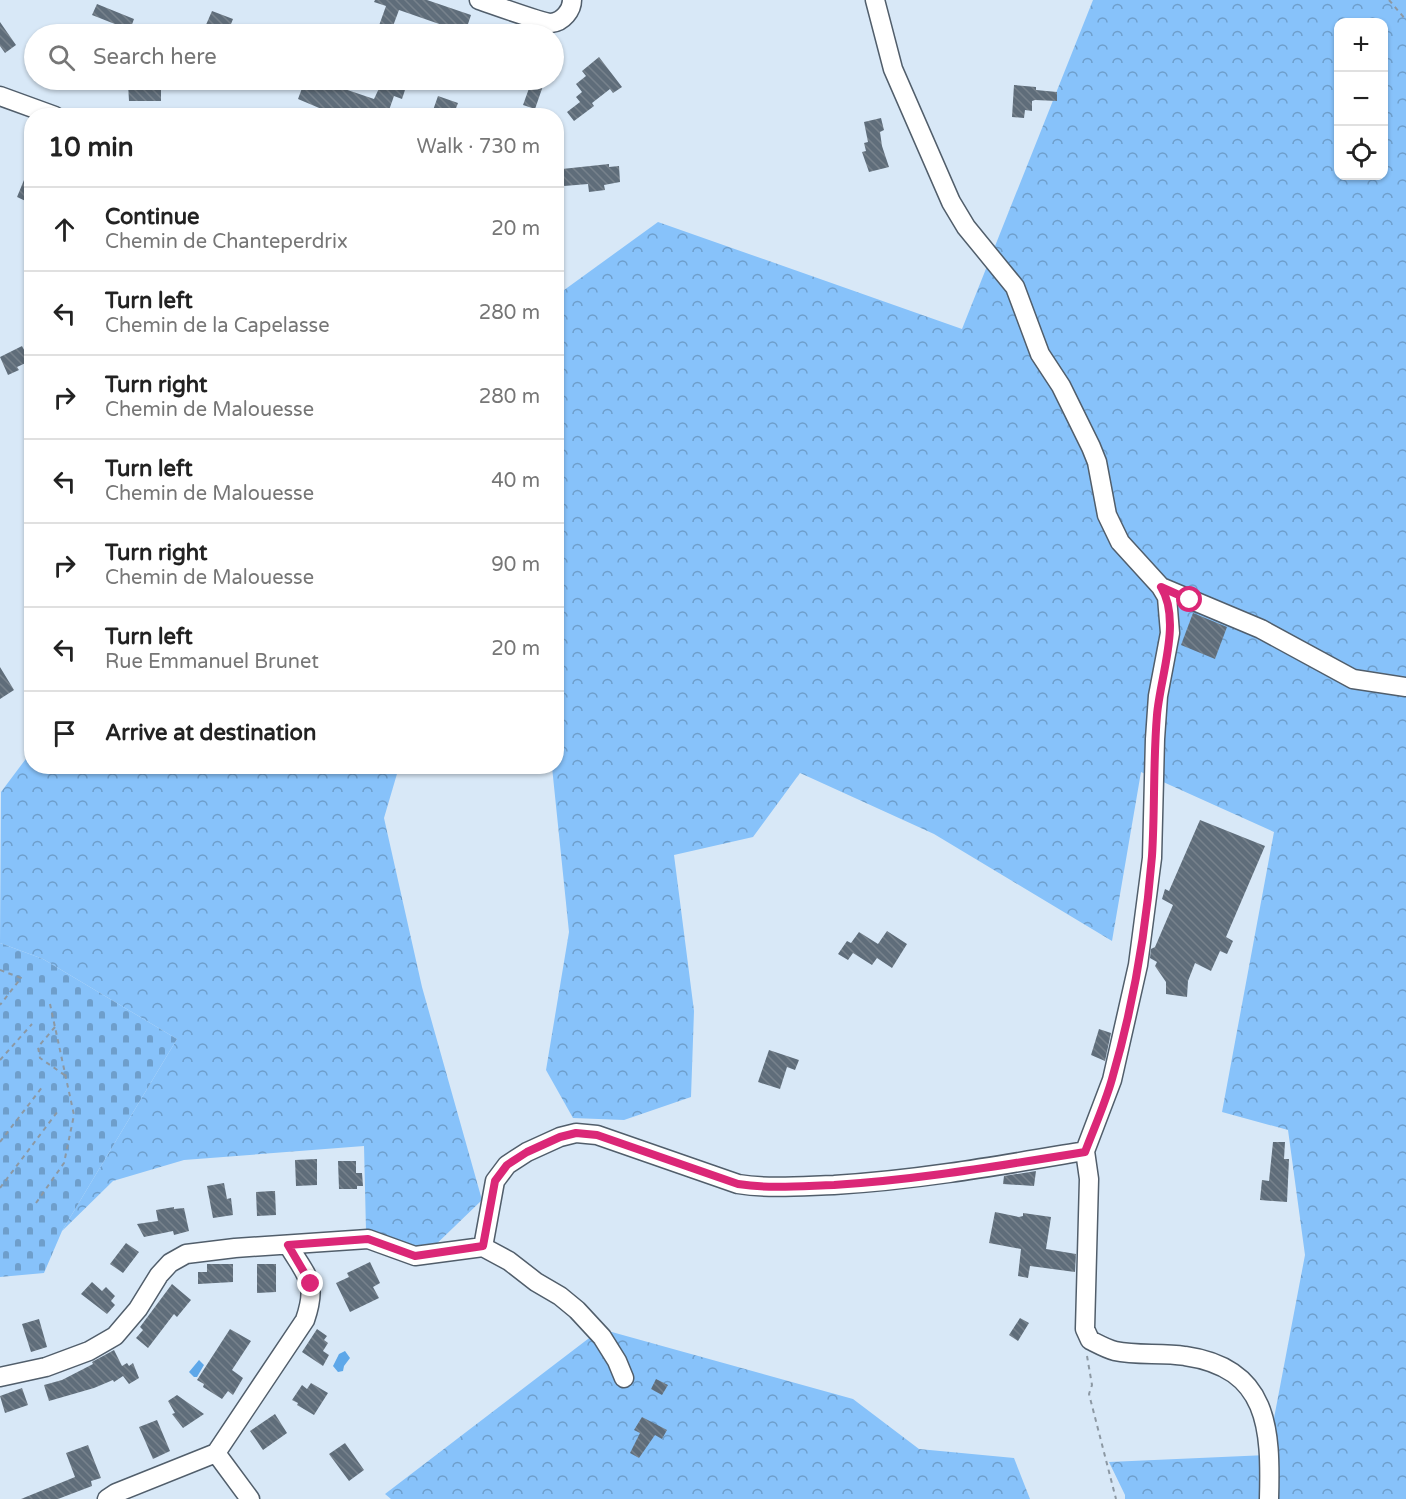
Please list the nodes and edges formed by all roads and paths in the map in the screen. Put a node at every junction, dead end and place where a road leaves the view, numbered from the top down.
1 (478, 0) edge
2 (572, 0) edge
3 (875, 0) edge
4 (1389, 0) edge
5 (1406, 20) edge
6 (0, 96) edge
7 (33, 108) edge
8 (1161, 587) junction
9 (1406, 687) edge
10 (0, 970) edge
11 (50, 1004) dead end
12 (0, 1005) edge
13 (32, 1024) dead end
14 (55, 1026) junction
15 (0, 1060) edge
16 (66, 1076) junction
17 (43, 1086) dead end
18 (58, 1111) dead end
19 (0, 1142) edge
20 (1085, 1152) junction
21 (0, 1188) edge
22 (36, 1203) dead end
23 (288, 1245) junction
24 (483, 1246) junction
25 (1085, 1329) junction
26 (0, 1377) edge
27 (624, 1378) dead end
28 (216, 1453) junction
29 (107, 1499) edge
30 (250, 1499) edge
31 (1116, 1499) edge
32 (1269, 1499) edge

1 - 2 street
3 - 8 street
4 - 5 path
6 - 7 street
8 - 9 street
8 - 20 street
10 - 12 path
11 - 14 path
13 - 15 path
14 - 16 path
14 - 16 path
16 - 22 path
17 - 19 path
18 - 21 path
20 - 24 street
20 - 25 street
23 - 24 street
23 - 26 street
23 - 28 street
24 - 27 street
25 - 31 path
25 - 32 street
28 - 29 street
28 - 30 street

